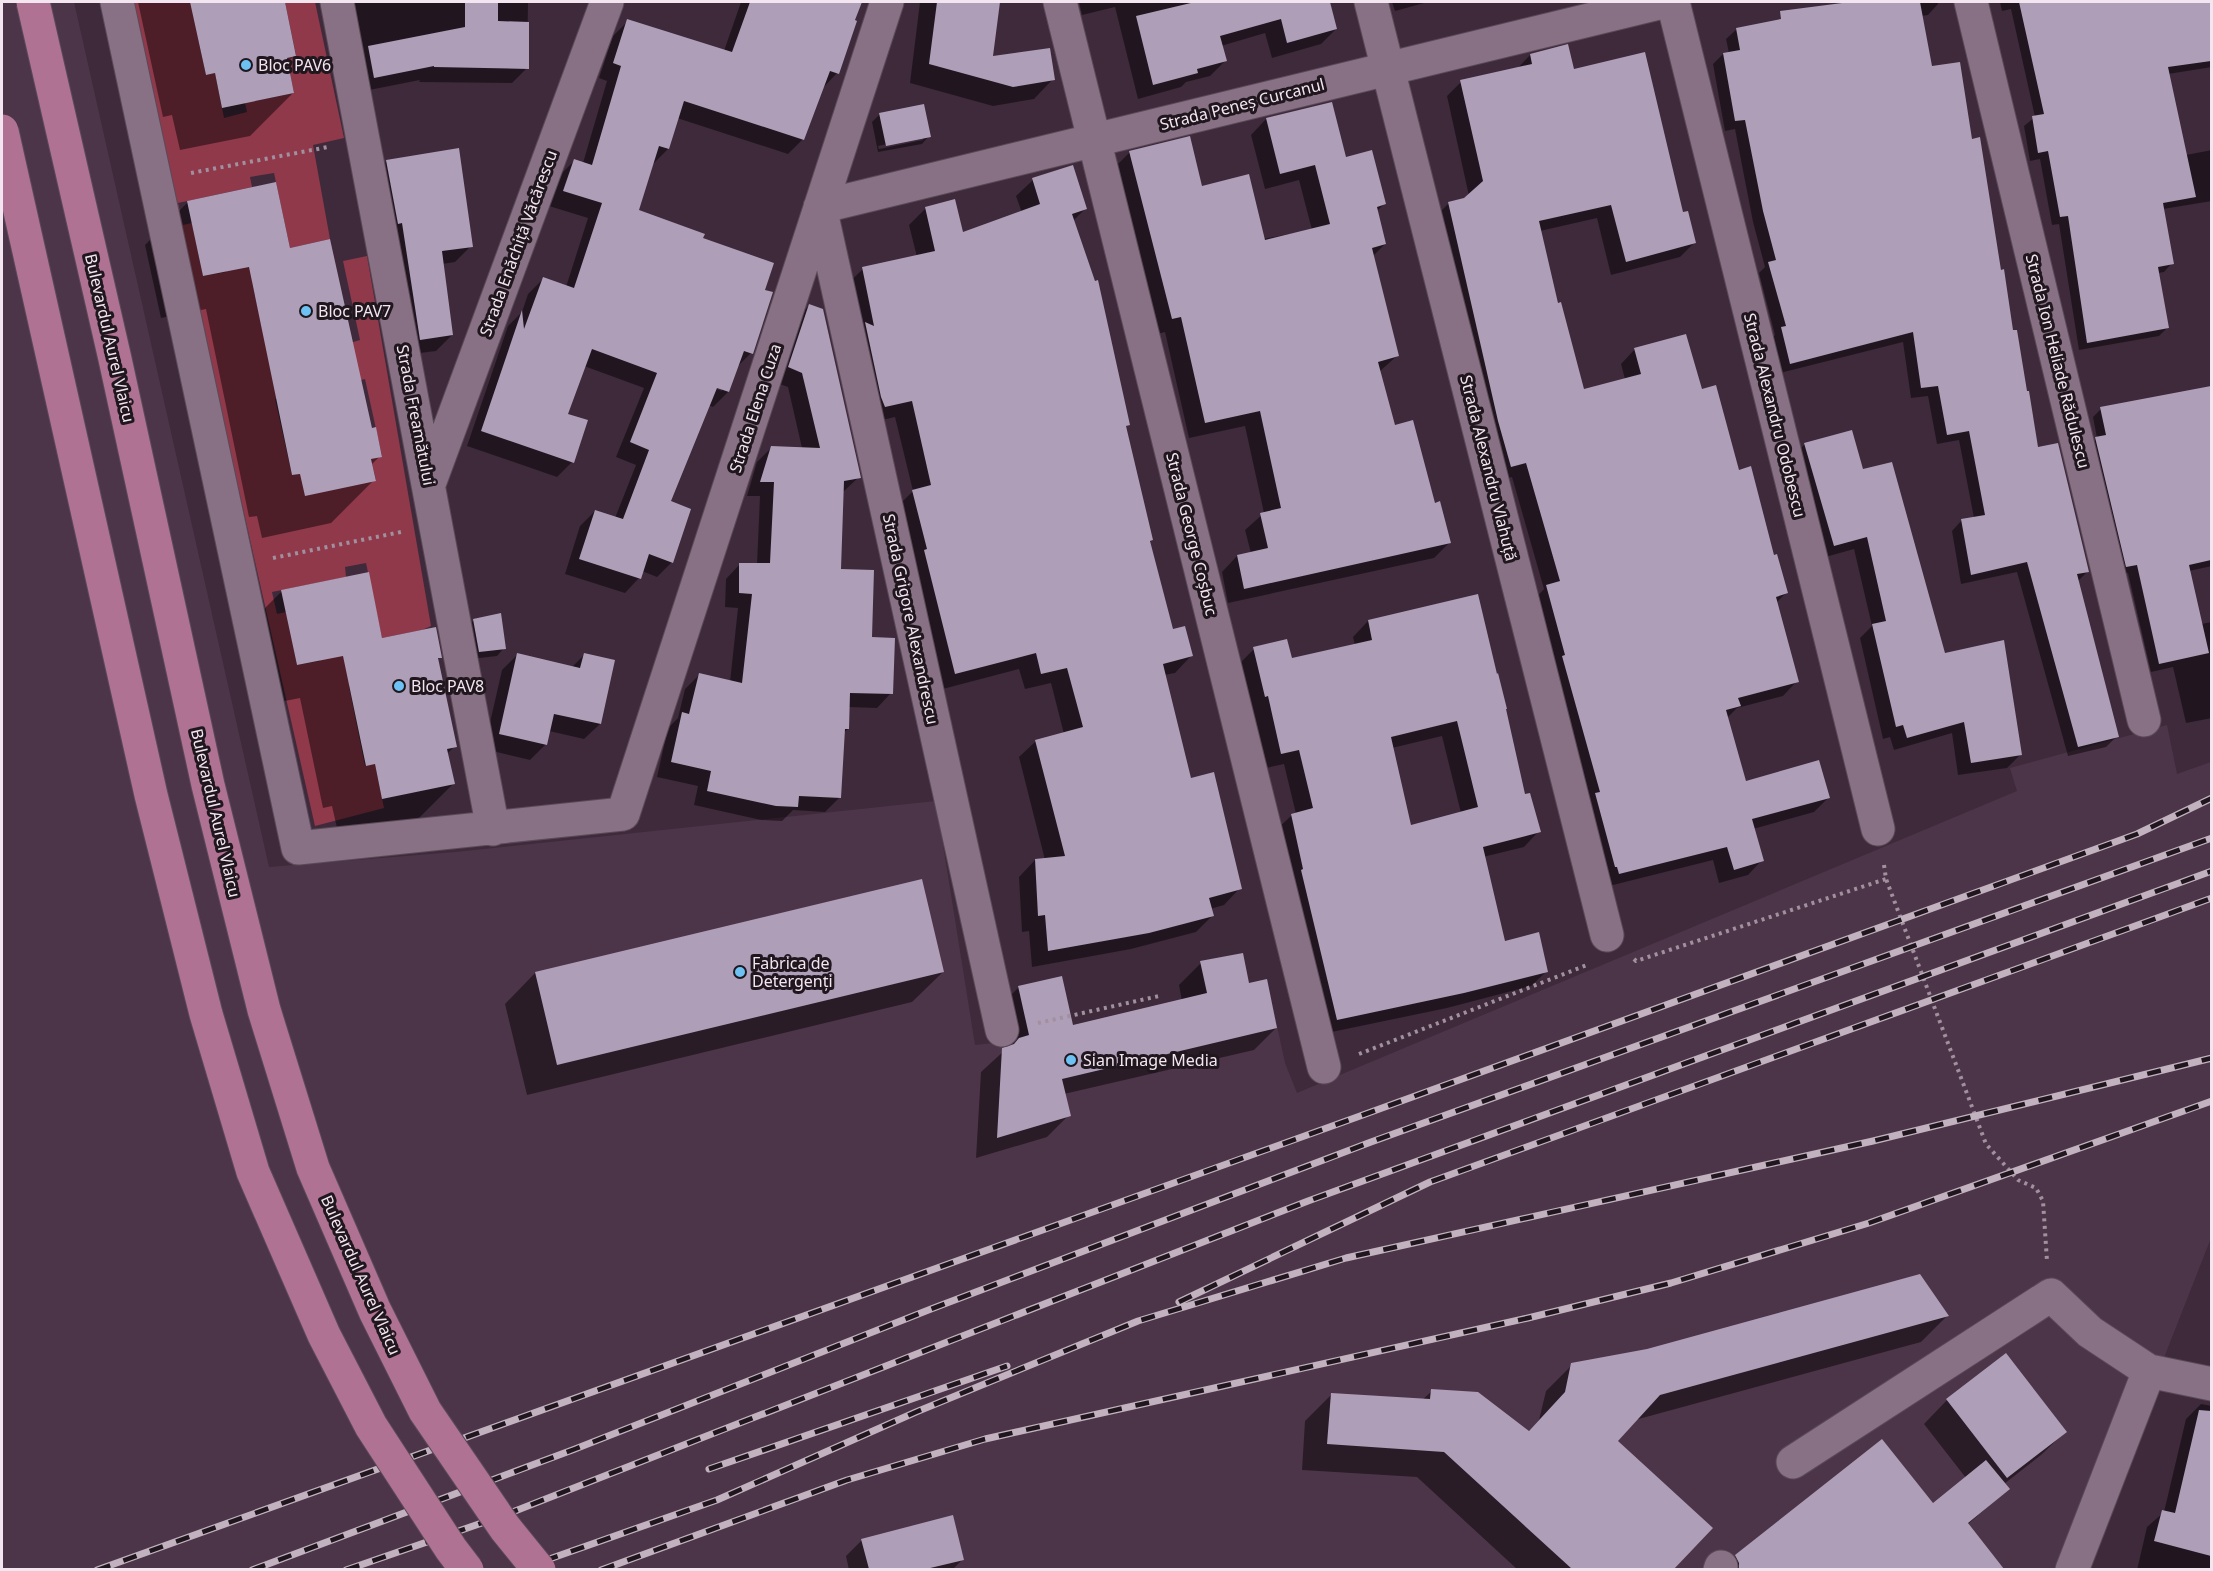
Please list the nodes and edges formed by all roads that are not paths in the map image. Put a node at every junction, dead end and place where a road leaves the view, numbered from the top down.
1 (33, 2) edge
2 (117, 2) edge
3 (337, 2) edge
4 (607, 2) edge
5 (887, 2) edge
6 (1060, 2) edge
7 (1371, 2) edge
8 (1663, 2) edge
9 (1673, 2) edge
10 (1971, 2) edge
11 (1388, 69) junction
12 (2, 131) edge
13 (1094, 140) junction
14 (820, 207) junction
15 (429, 484) junction
16 (2144, 720) dead end
17 (493, 829) junction
18 (1878, 829) road end
19 (1606, 935) dead end
20 (1002, 1030) road end
21 (1324, 1067) dead end
22 (2149, 1371) junction
23 (2211, 1384) edge
24 (1793, 1462) dead end
25 (467, 1569) edge
26 (539, 1569) edge
27 (2072, 1569) edge

1 - 26 main road, Bulevardul Aurel Vlaicu, bridge
2 - 17 street
3 - 15 street, Strada Freamătului
4 - 15 street, Strada Enăchiță Văcărescu
5 - 14 street, Strada Elena Cuza
6 - 13 street, Strada George Coșbuc
7 - 11 street, Strada Alexandru Vlahuță
8 - 11 street, Strada Peneș Curcanul
9 - 18 street, Strada Alexandru Odobescu
10 - 16 street, Strada Ion Heliade Rădulescu
11 - 13 street, Strada Peneș Curcanul
11 - 19 street, Strada Alexandru Vlahuță
12 - 25 main road, bridge
13 - 14 street, Strada Peneș Curcanul
13 - 21 street, Strada George Coșbuc
14 - 17 street, Strada Elena Cuza
14 - 20 street, Strada Grigore Alexandrescu
15 - 17 street, Strada Freamătului
22 - 23 street
22 - 24 street
22 - 27 street

